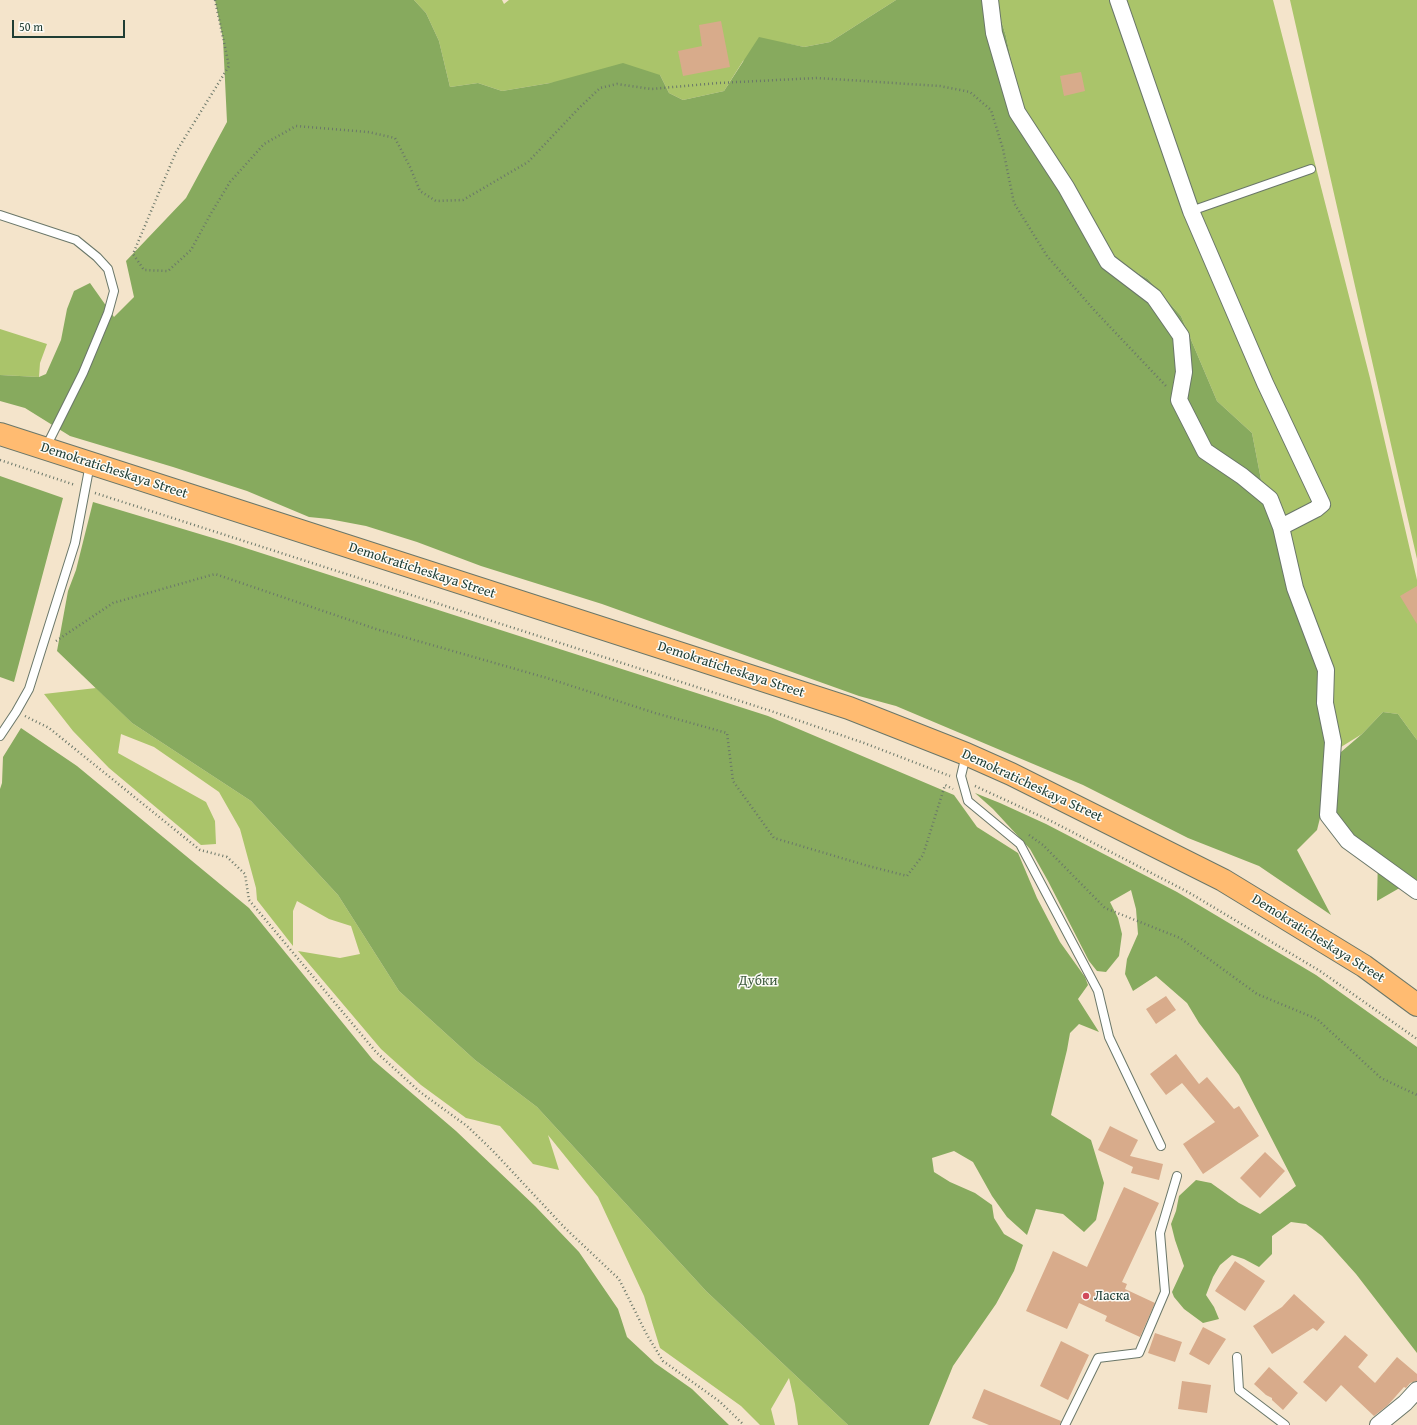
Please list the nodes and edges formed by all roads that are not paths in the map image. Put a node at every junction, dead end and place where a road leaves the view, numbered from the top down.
1 (990, 0) edge
2 (1118, 0) edge
3 (1311, 169) dead end
4 (1191, 211) junction
5 (0, 215) edge
6 (0, 434) edge
7 (45, 449) junction
8 (90, 463) junction
9 (1281, 527) junction
10 (0, 734) edge
11 (966, 754) junction
12 (1417, 891) edge
13 (1417, 1005) edge
14 (1161, 1146) dead end
15 (1177, 1176) dead end
16 (1237, 1357) dead end
17 (1417, 1390) edge
18 (1065, 1425) edge
19 (1286, 1425) edge
20 (1378, 1425) edge

1 - 9 street
2 - 4 street
3 - 4 lane
4 - 9 street
5 - 7 lane
6 - 7 main road, Demokraticheskaya Street
7 - 8 main road, Demokraticheskaya Street
8 - 10 lane
8 - 11 main road, Demokraticheskaya Street
9 - 12 street
11 - 13 main road, Demokraticheskaya Street
11 - 14 lane
15 - 18 lane
16 - 19 lane
17 - 20 street

